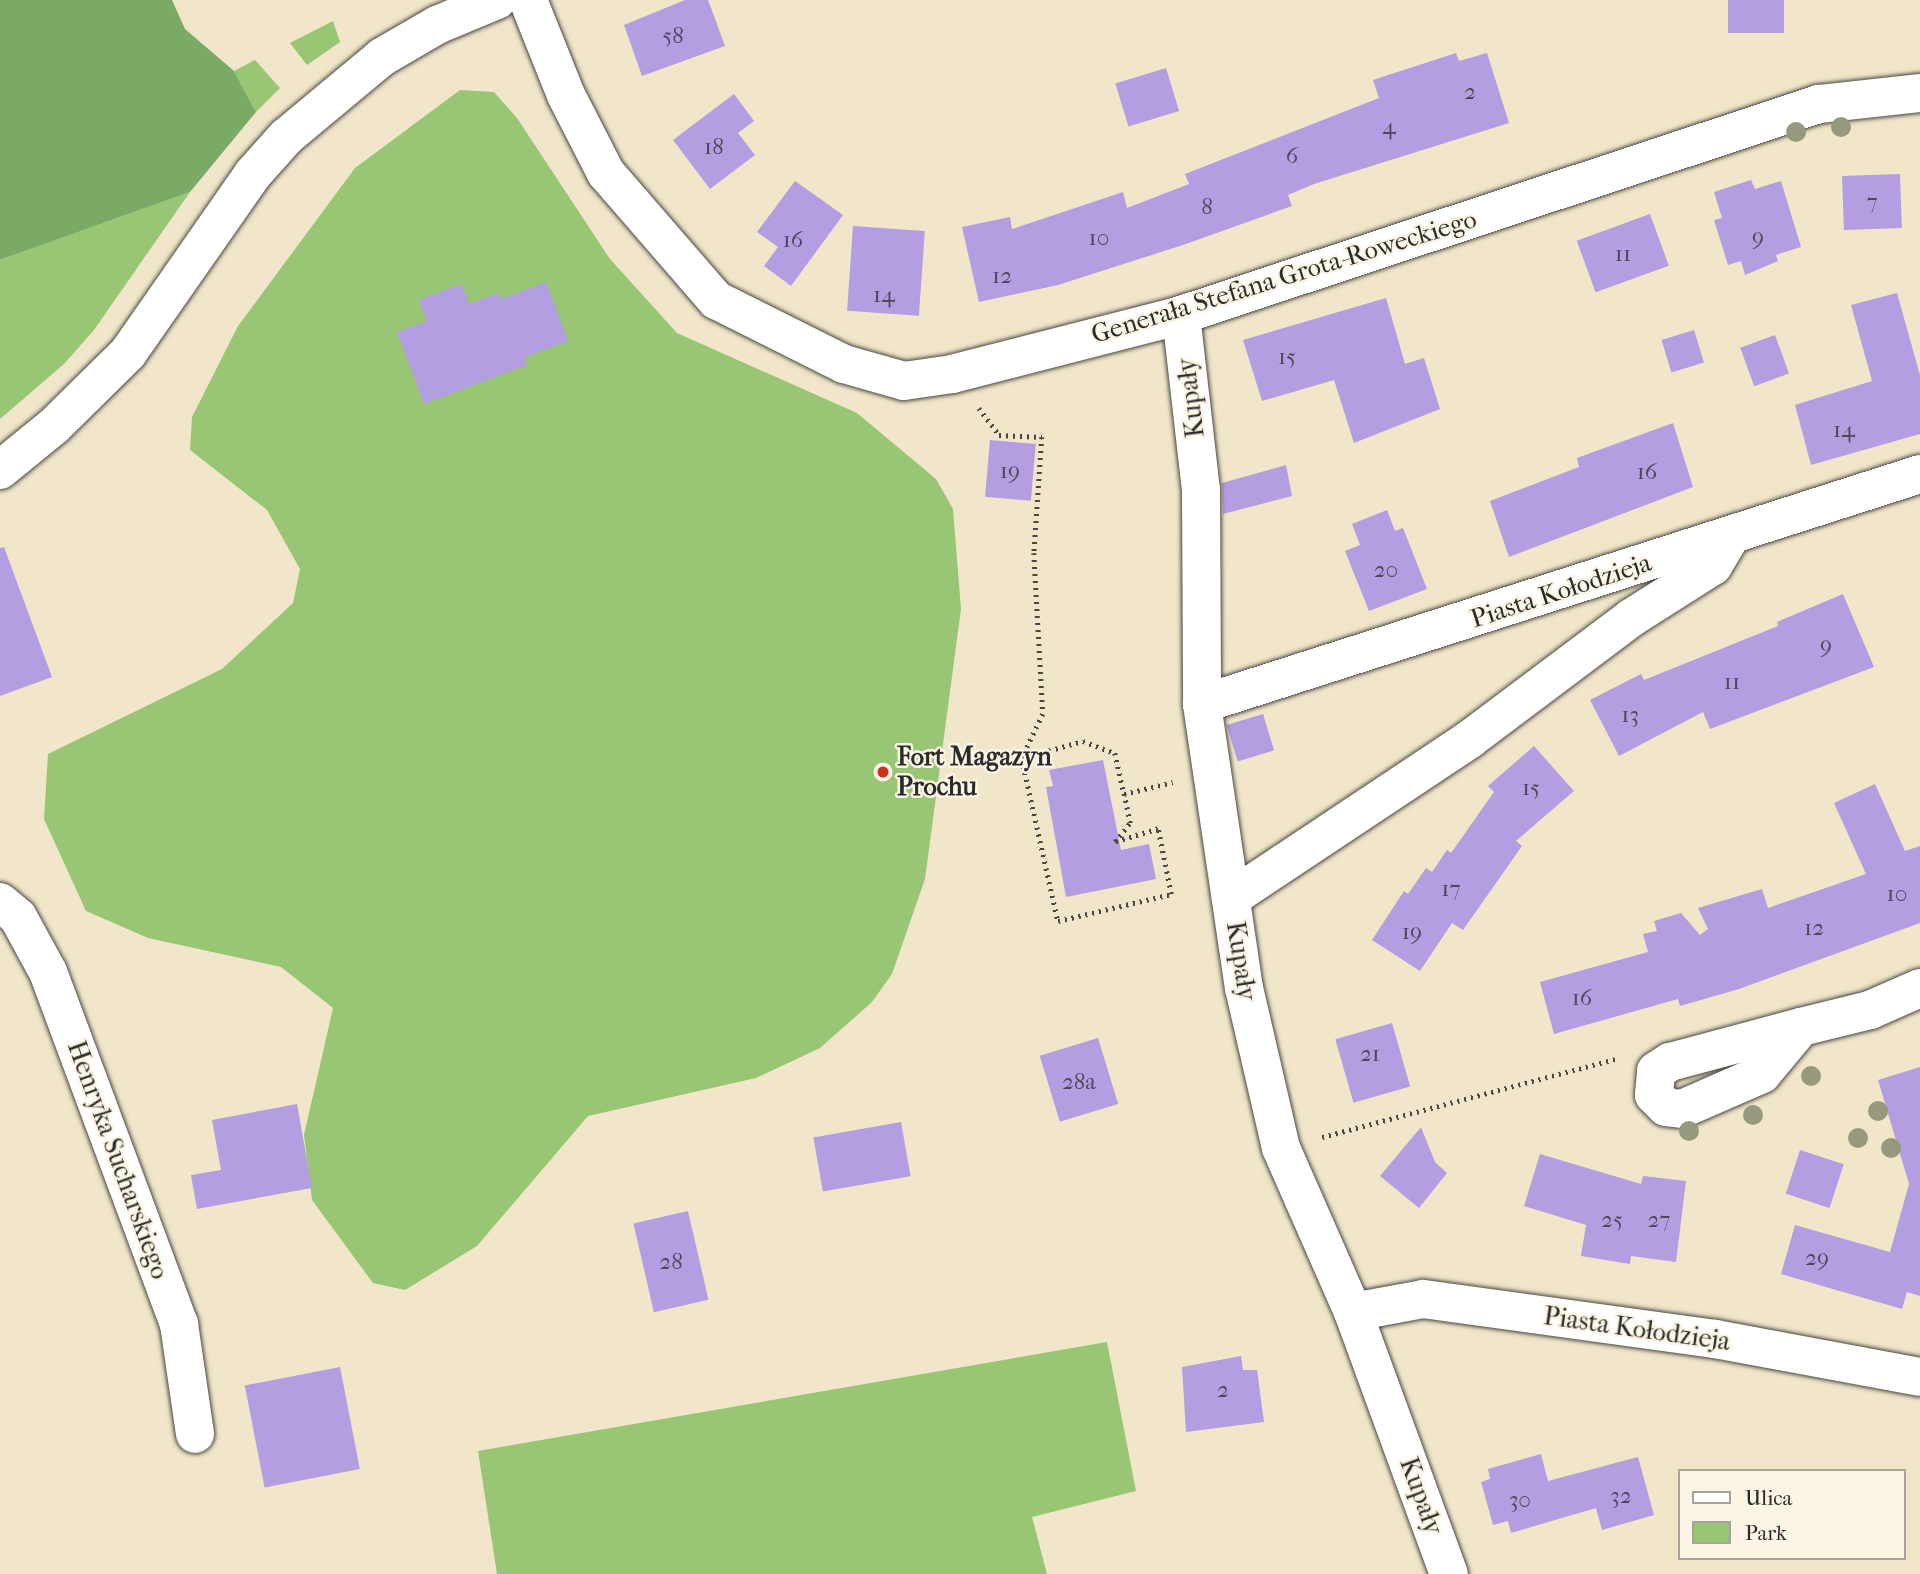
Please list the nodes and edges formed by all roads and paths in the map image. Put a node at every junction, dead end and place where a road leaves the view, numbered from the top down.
1 (497, 0) edge
2 (528, 0) edge
3 (1920, 93) edge
4 (1181, 315) junction
5 (952, 374) junction
6 (0, 470) edge
7 (1920, 474) edge
8 (1731, 536) junction
9 (1202, 704) junction
10 (1022, 758) junction
11 (1212, 773) junction
12 (1124, 794) junction
13 (1231, 898) junction
14 (0, 902) edge
15 (1920, 988) edge
16 (1670, 1062) joint
17 (1281, 1148) junction
18 (1353, 1312) junction
19 (1920, 1377) edge
20 (195, 1434) dead end
21 (1449, 1574) edge

1 - 6 street
2 - 5 street, Generała Stefana Grota-Roweckiego
3 - 4 street, Generała Stefana Grota-Roweckiego
4 - 5 street, Generała Stefana Grota-Roweckiego
4 - 9 street, Kupały
5 - 10 path
7 - 8 street, Piasta Kołodzieja
8 - 9 street, Piasta Kołodzieja
8 - 13 street
9 - 11 street, Kupały
10 - 12 path
10 - 12 path
11 - 12 path
11 - 13 street, Kupały
13 - 17 street, Kupały
14 - 20 street, Henryka Sucharskiego
15 - 16 street
16 - 17 path
17 - 18 street, Kupały
18 - 19 street, Piasta Kołodzieja
18 - 21 street, Kupały

